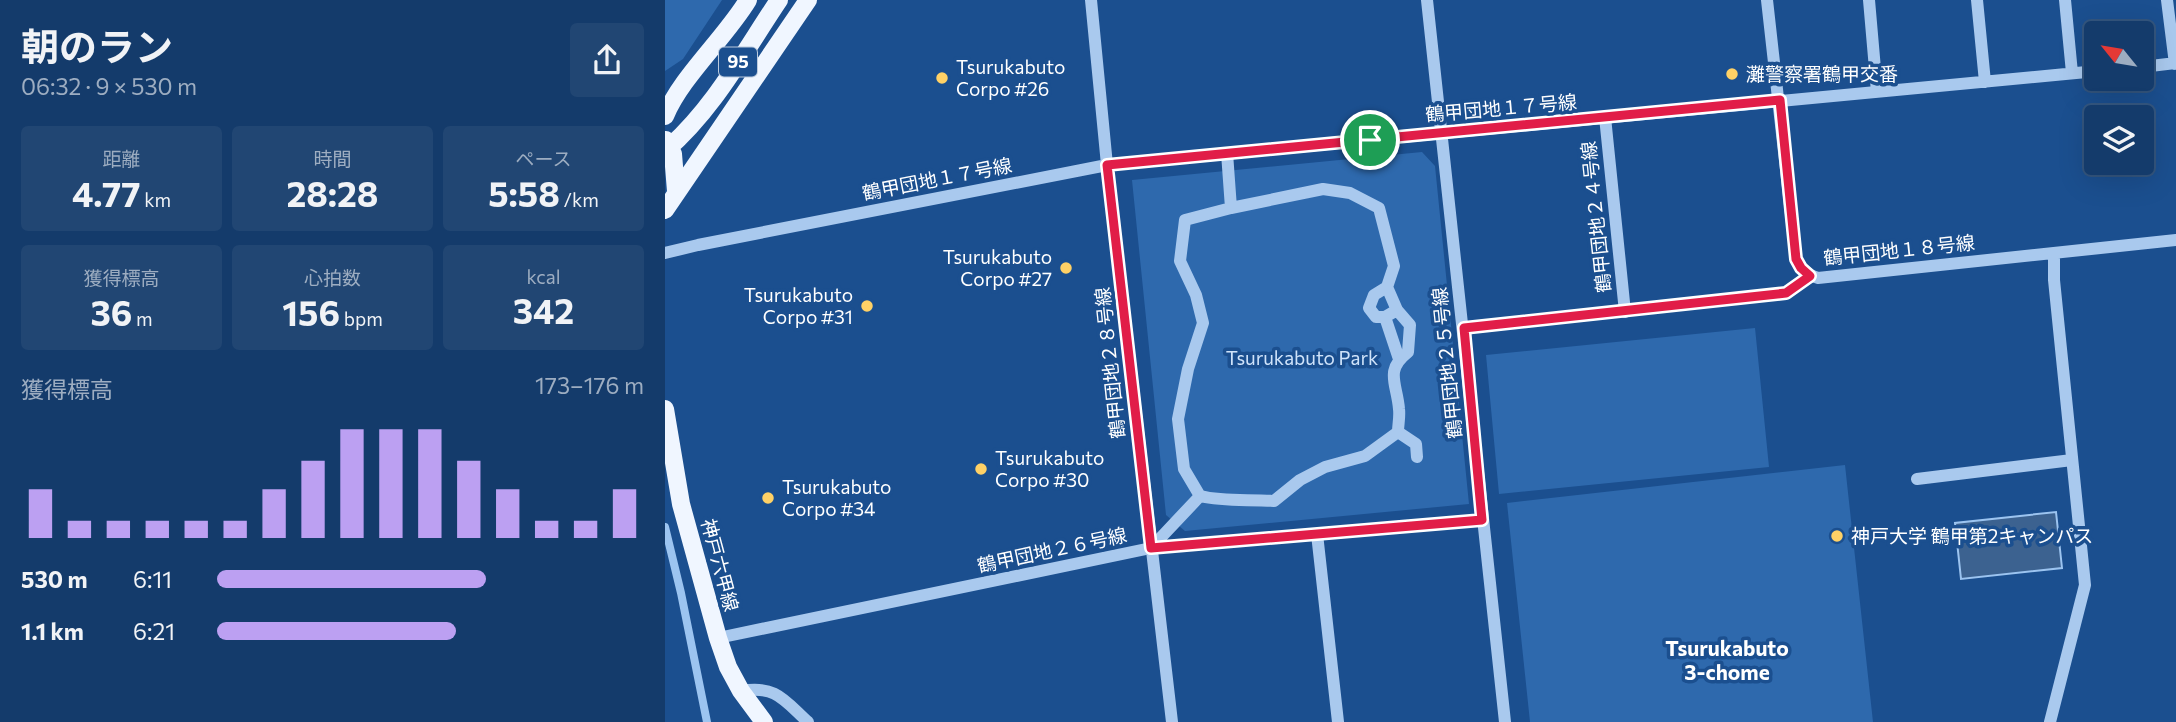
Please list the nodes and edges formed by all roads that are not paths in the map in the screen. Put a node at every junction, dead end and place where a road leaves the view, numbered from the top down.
1 (748, 0) edge
2 (779, 0) edge
3 (808, 0) edge
4 (1091, 0) edge
5 (1426, 0) edge
6 (1767, 0) edge
7 (1869, 0) edge
8 (1977, 0) edge
9 (2065, 0) edge
10 (2167, 0) edge
11 (2175, 64) edge
12 (2154, 66) edge
13 (2084, 72) edge
14 (2072, 73) junction
15 (1985, 82) junction
16 (1877, 92) junction
17 (1780, 100) junction
18 (665, 116) edge
19 (1605, 117) junction
20 (1441, 133) junction
21 (665, 138) edge
22 (665, 151) edge
23 (1227, 153) junction
24 (1107, 165) junction
25 (676, 191) junction
26 (1231, 208) junction
27 (665, 210) edge
28 (2176, 240) edge
29 (665, 253) edge
30 (2054, 254) junction
31 (1810, 276) junction
32 (1387, 287) junction
33 (1397, 310) junction
34 (1626, 312) junction
35 (1385, 317) junction
36 (1464, 328) junction
37 (1399, 359) junction
38 (665, 409) edge
39 (1398, 432) junction
40 (1417, 457) dead end
41 (2072, 460) junction
42 (1917, 479) dead end
43 (1200, 496) junction
44 (1482, 520) junction
45 (1317, 534) junction
46 (1151, 548) junction
47 (719, 638) junction
48 (741, 691) junction
49 (764, 722) edge
50 (808, 722) edge
51 (1172, 722) edge
52 (1338, 722) edge
53 (1505, 722) edge
54 (2050, 722) edge

1 - 18 main road
2 - 22 main road, 95
3 - 25 main road
4 - 24 street, 鶴甲団地２８号線
5 - 20 street, 鶴甲団地２５号線
6 - 17 street
7 - 16 street
8 - 15 street
9 - 14 street
10 - 11 street
11 - 12 street
13 - 14 street, 鶴甲団地１７号線
14 - 15 street, 鶴甲団地１７号線
15 - 16 street, 鶴甲団地１７号線
16 - 17 street, 鶴甲団地１７号線
17 - 19 street, 鶴甲団地１７号線
17 - 31 street
19 - 20 street, 鶴甲団地１７号線
19 - 34 street, 鶴甲団地２４号線
20 - 23 street, 鶴甲団地１７号線
20 - 36 street, 鶴甲団地２５号線
21 - 25 main road
23 - 24 street, 鶴甲団地１７号線
23 - 26 street
24 - 29 street, 鶴甲団地１７号線
24 - 46 street, 鶴甲団地２８号線
25 - 27 main road
26 - 32 street
26 - 43 street
28 - 30 street, 鶴甲団地１８号線
30 - 31 street, 鶴甲団地１８号線
30 - 41 street
31 - 34 street, 鶴甲団地１８号線
32 - 33 street
32 - 35 street
33 - 35 street
33 - 37 street
34 - 36 street, 鶴甲団地１８号線
35 - 37 street
36 - 44 street, 鶴甲団地２５号線
37 - 39 street
38 - 47 main road, 神戸六甲線
39 - 40 street
39 - 43 street
41 - 42 street
41 - 54 street
43 - 46 street
44 - 45 street, 鶴甲団地２６号線
44 - 53 street, 鶴甲団地２５号線
45 - 46 street, 鶴甲団地２６号線
45 - 52 street
46 - 47 street, 鶴甲団地２６号線
46 - 51 street, 鶴甲団地２８号線
47 - 48 main road, 神戸六甲線
48 - 49 main road, 神戸六甲線
48 - 50 street

